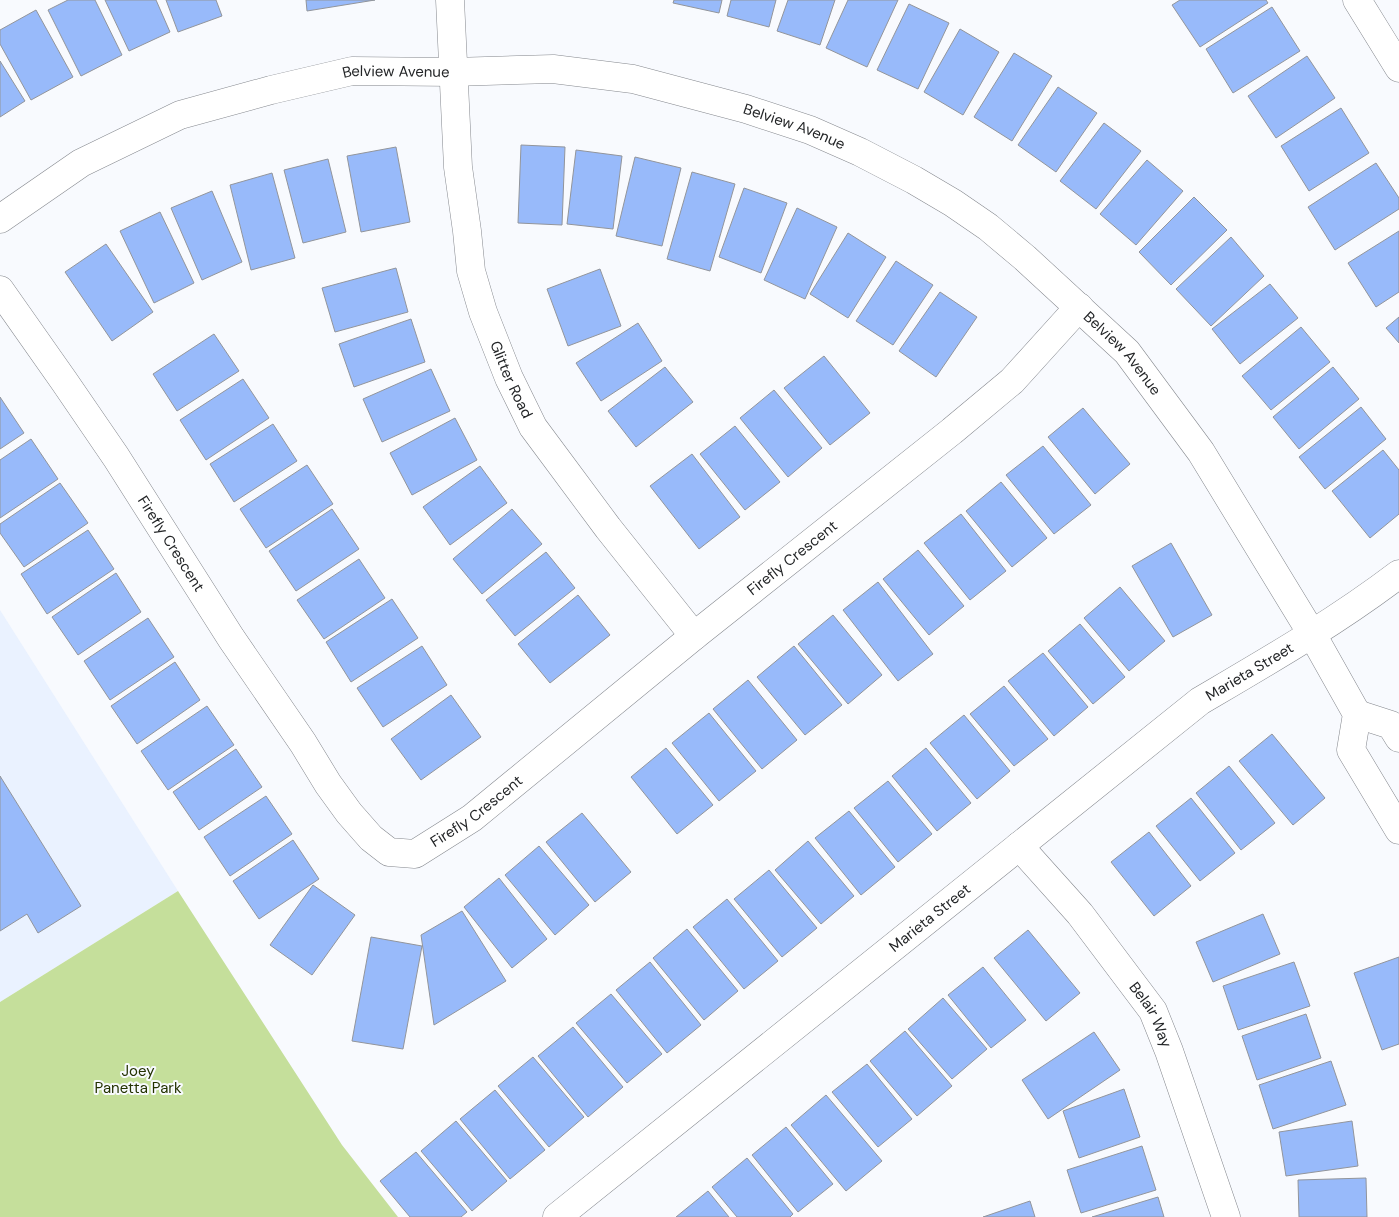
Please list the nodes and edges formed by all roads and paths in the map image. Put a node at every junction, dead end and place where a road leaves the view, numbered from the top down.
1 (450, 0) edge
2 (1356, 0) edge
3 (1399, 68) edge
4 (453, 72) junction
5 (0, 219) edge
6 (0, 290) edge
7 (1079, 308) junction
8 (1399, 574) edge
9 (1312, 634) junction
10 (694, 636) junction
11 (1357, 714) junction
12 (1399, 738) edge
13 (1399, 830) edge
14 (1019, 846) junction
15 (557, 1217) edge
16 (1226, 1217) edge

1 - 4 street, Glitter Road
2 - 3 street
4 - 5 street, Belview Avenue
4 - 7 street, Belview Avenue
4 - 10 street, Glitter Road
6 - 10 street, Firefly Crescent
7 - 9 street, Belview Avenue
7 - 10 street, Firefly Crescent
8 - 9 street, Marieta Street
9 - 11 street, Belview Avenue
9 - 14 street, Marieta Street
11 - 12 street
11 - 13 street
14 - 15 street, Marieta Street
14 - 16 street, Belair Way

